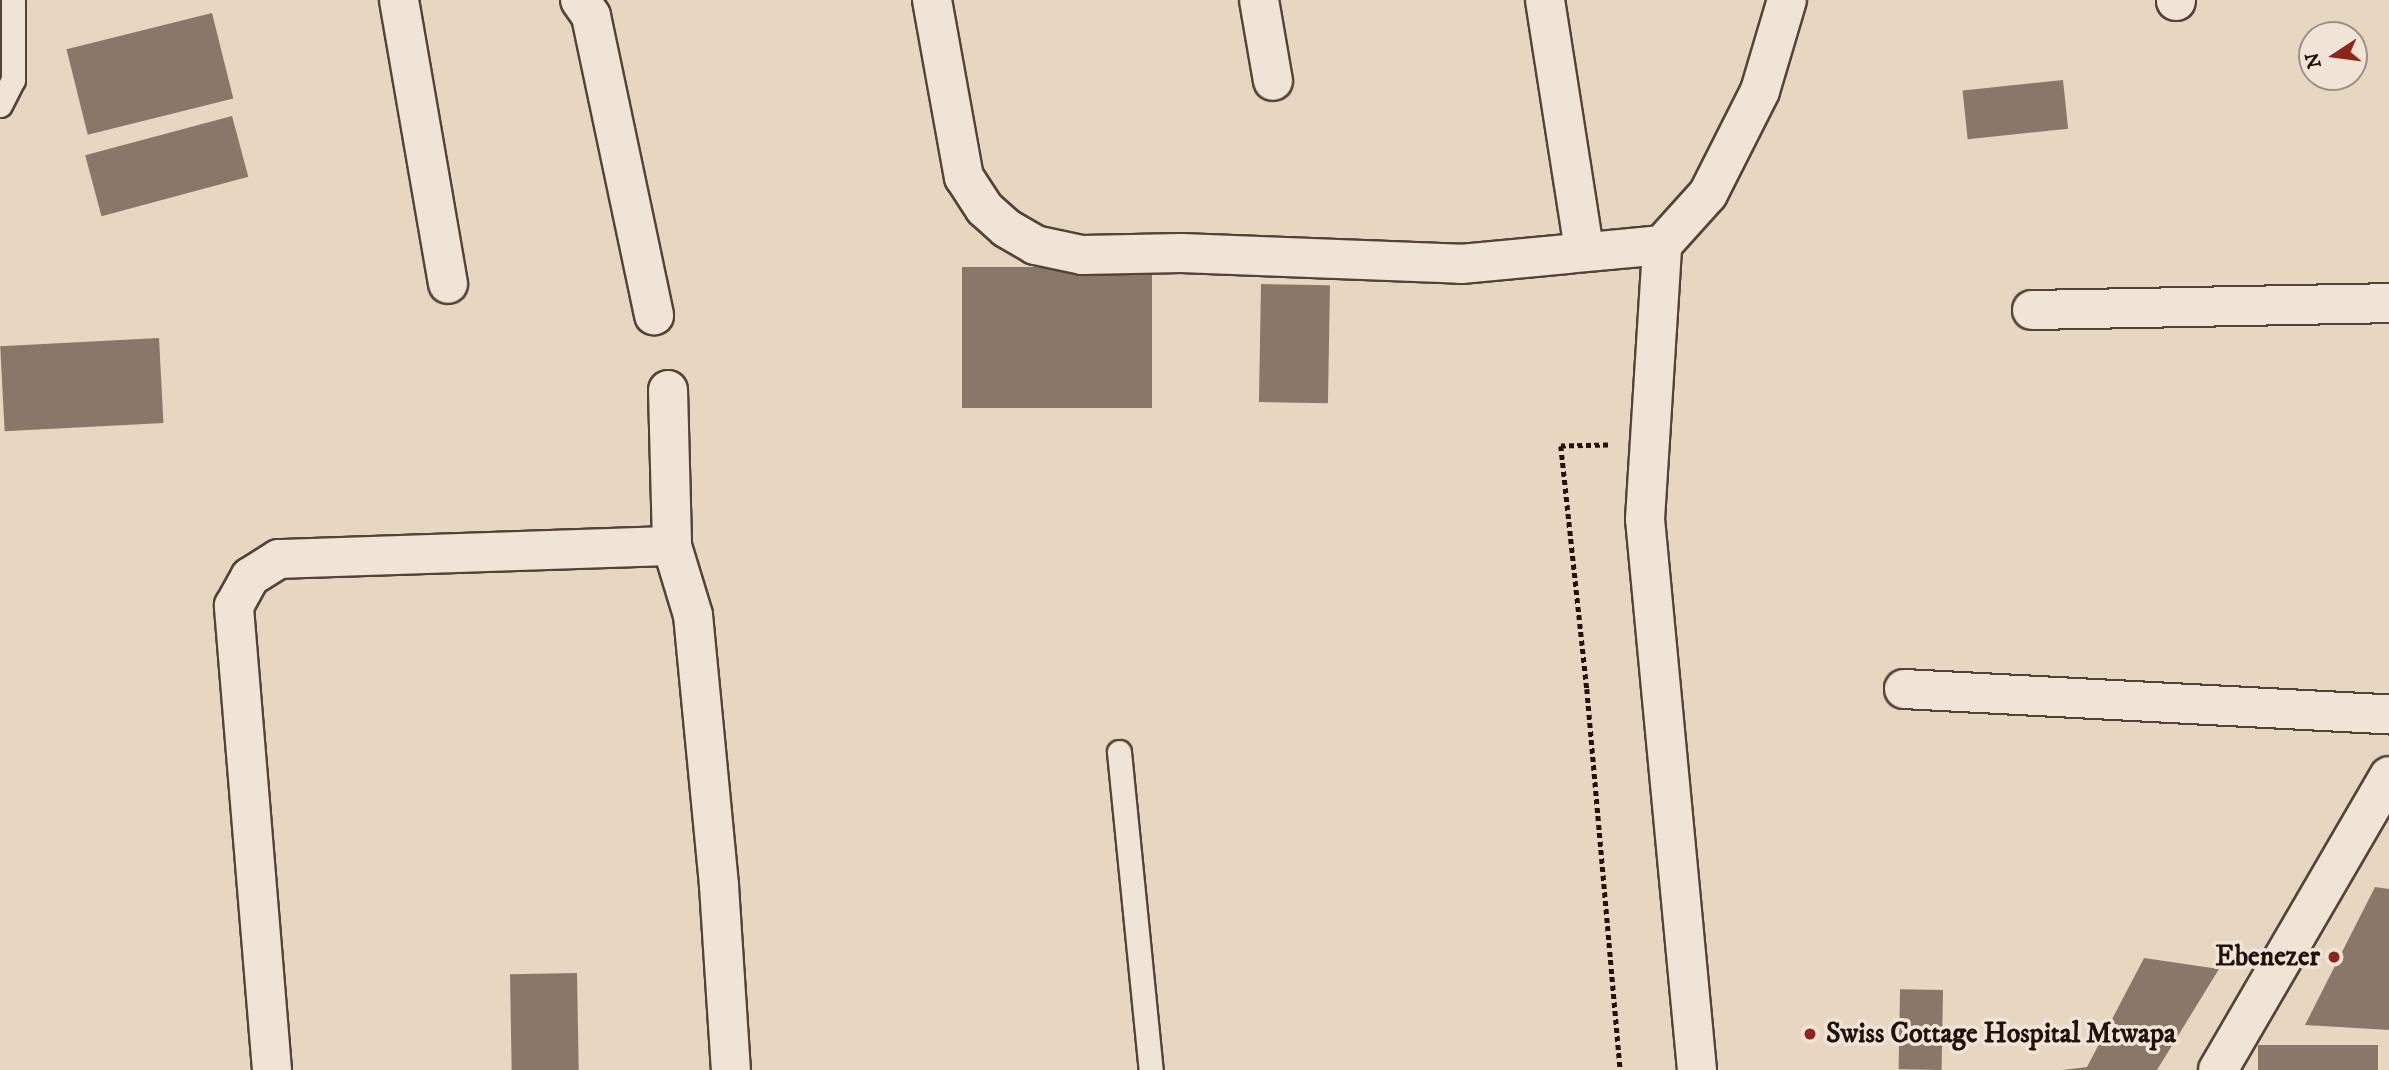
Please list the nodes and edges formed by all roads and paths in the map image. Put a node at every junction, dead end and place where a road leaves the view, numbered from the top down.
1 (13, 0) edge
2 (399, 0) edge
3 (580, 0) edge
4 (932, 0) edge
5 (1259, 0) edge
6 (1545, 0) edge
7 (1787, 0) edge
8 (1273, 81) dead end
9 (0, 105) edge
10 (1662, 245) junction
11 (1584, 250) junction
12 (448, 284) dead end
13 (2389, 303) edge
14 (2032, 310) dead end
15 (654, 315) dead end
16 (668, 390) dead end
17 (1648, 444) junction
18 (672, 546) junction
19 (1904, 689) dead end
20 (2389, 714) edge
21 (1119, 752) dead end
22 (2389, 776) edge
23 (272, 1070) edge
24 (731, 1070) edge
25 (1151, 1070) edge
26 (1620, 1070) edge
27 (1697, 1070) edge
28 (2218, 1070) edge

1 - 9 lane
2 - 12 street
3 - 15 street
4 - 11 street
5 - 8 street
6 - 11 street
7 - 10 street
10 - 11 street
10 - 17 street
13 - 14 street
16 - 18 street
17 - 26 path
17 - 27 street
18 - 23 street
18 - 24 street
19 - 20 street
21 - 25 lane
22 - 28 street

